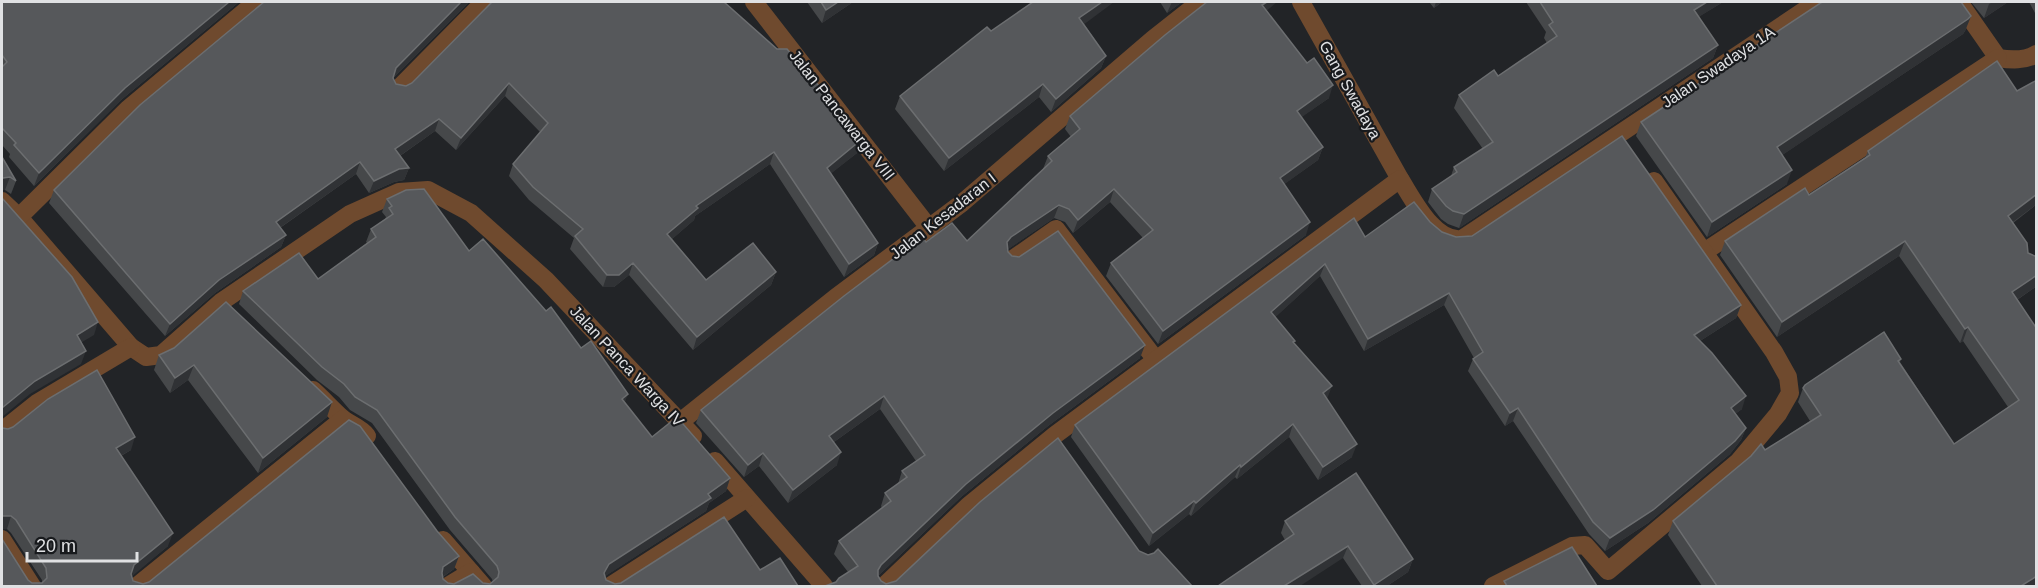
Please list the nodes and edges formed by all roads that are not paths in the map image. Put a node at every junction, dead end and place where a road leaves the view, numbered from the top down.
1 (256, 2) edge
2 (484, 2) edge
3 (754, 2) edge
4 (1200, 2) edge
5 (1301, 2) edge
6 (1817, 2) edge
7 (1959, 2) edge
8 (2037, 54) edge
9 (1998, 57) junction
10 (399, 88) edge
11 (1620, 133) junction
12 (1633, 152) edge
13 (1646, 170) edge
14 (1400, 179) junction
15 (2, 201) edge
16 (19, 218) junction
17 (930, 229) junction
18 (1704, 252) junction
19 (1013, 259) edge
20 (221, 302) junction
21 (237, 318) edge
22 (131, 347) junction
23 (1156, 360) junction
24 (302, 380) edge
25 (343, 419) junction
26 (680, 422) junction
27 (2, 431) edge
28 (376, 448) edge
29 (747, 498) junction
30 (434, 528) edge
31 (2, 539) edge
32 (471, 572) junction
33 (1608, 579) edge
34 (32, 586) edge
35 (137, 586) edge
36 (448, 586) edge
37 (483, 586) edge
38 (610, 586) edge
39 (824, 586) edge
40 (884, 586) edge
41 (1493, 586) edge

1 - 16 street
2 - 10 street
3 - 17 street, Jalan Pancawarga VIII
4 - 17 street, Jalan Kesadaran I
5 - 14 street, Gang Swadaya
6 - 11 street, Jalan Swadaya 1A
7 - 9 street
8 - 9 street
9 - 18 street
11 - 12 street
11 - 14 street, Gang Swadaya
13 - 18 street
14 - 23 street
15 - 16 street
16 - 22 street
17 - 26 street, Jalan Kesadaran I
18 - 33 street
19 - 23 street
20 - 21 street
20 - 22 street
20 - 26 street, Jalan Panca Warga IV
22 - 27 street
23 - 40 street
24 - 25 street
25 - 28 street
25 - 35 street
26 - 29 street, Jalan Panca Warga IV
29 - 38 street
29 - 39 street, Jalan Panca Warga IV
30 - 32 street
31 - 34 street
32 - 36 street
32 - 37 street
33 - 41 street

